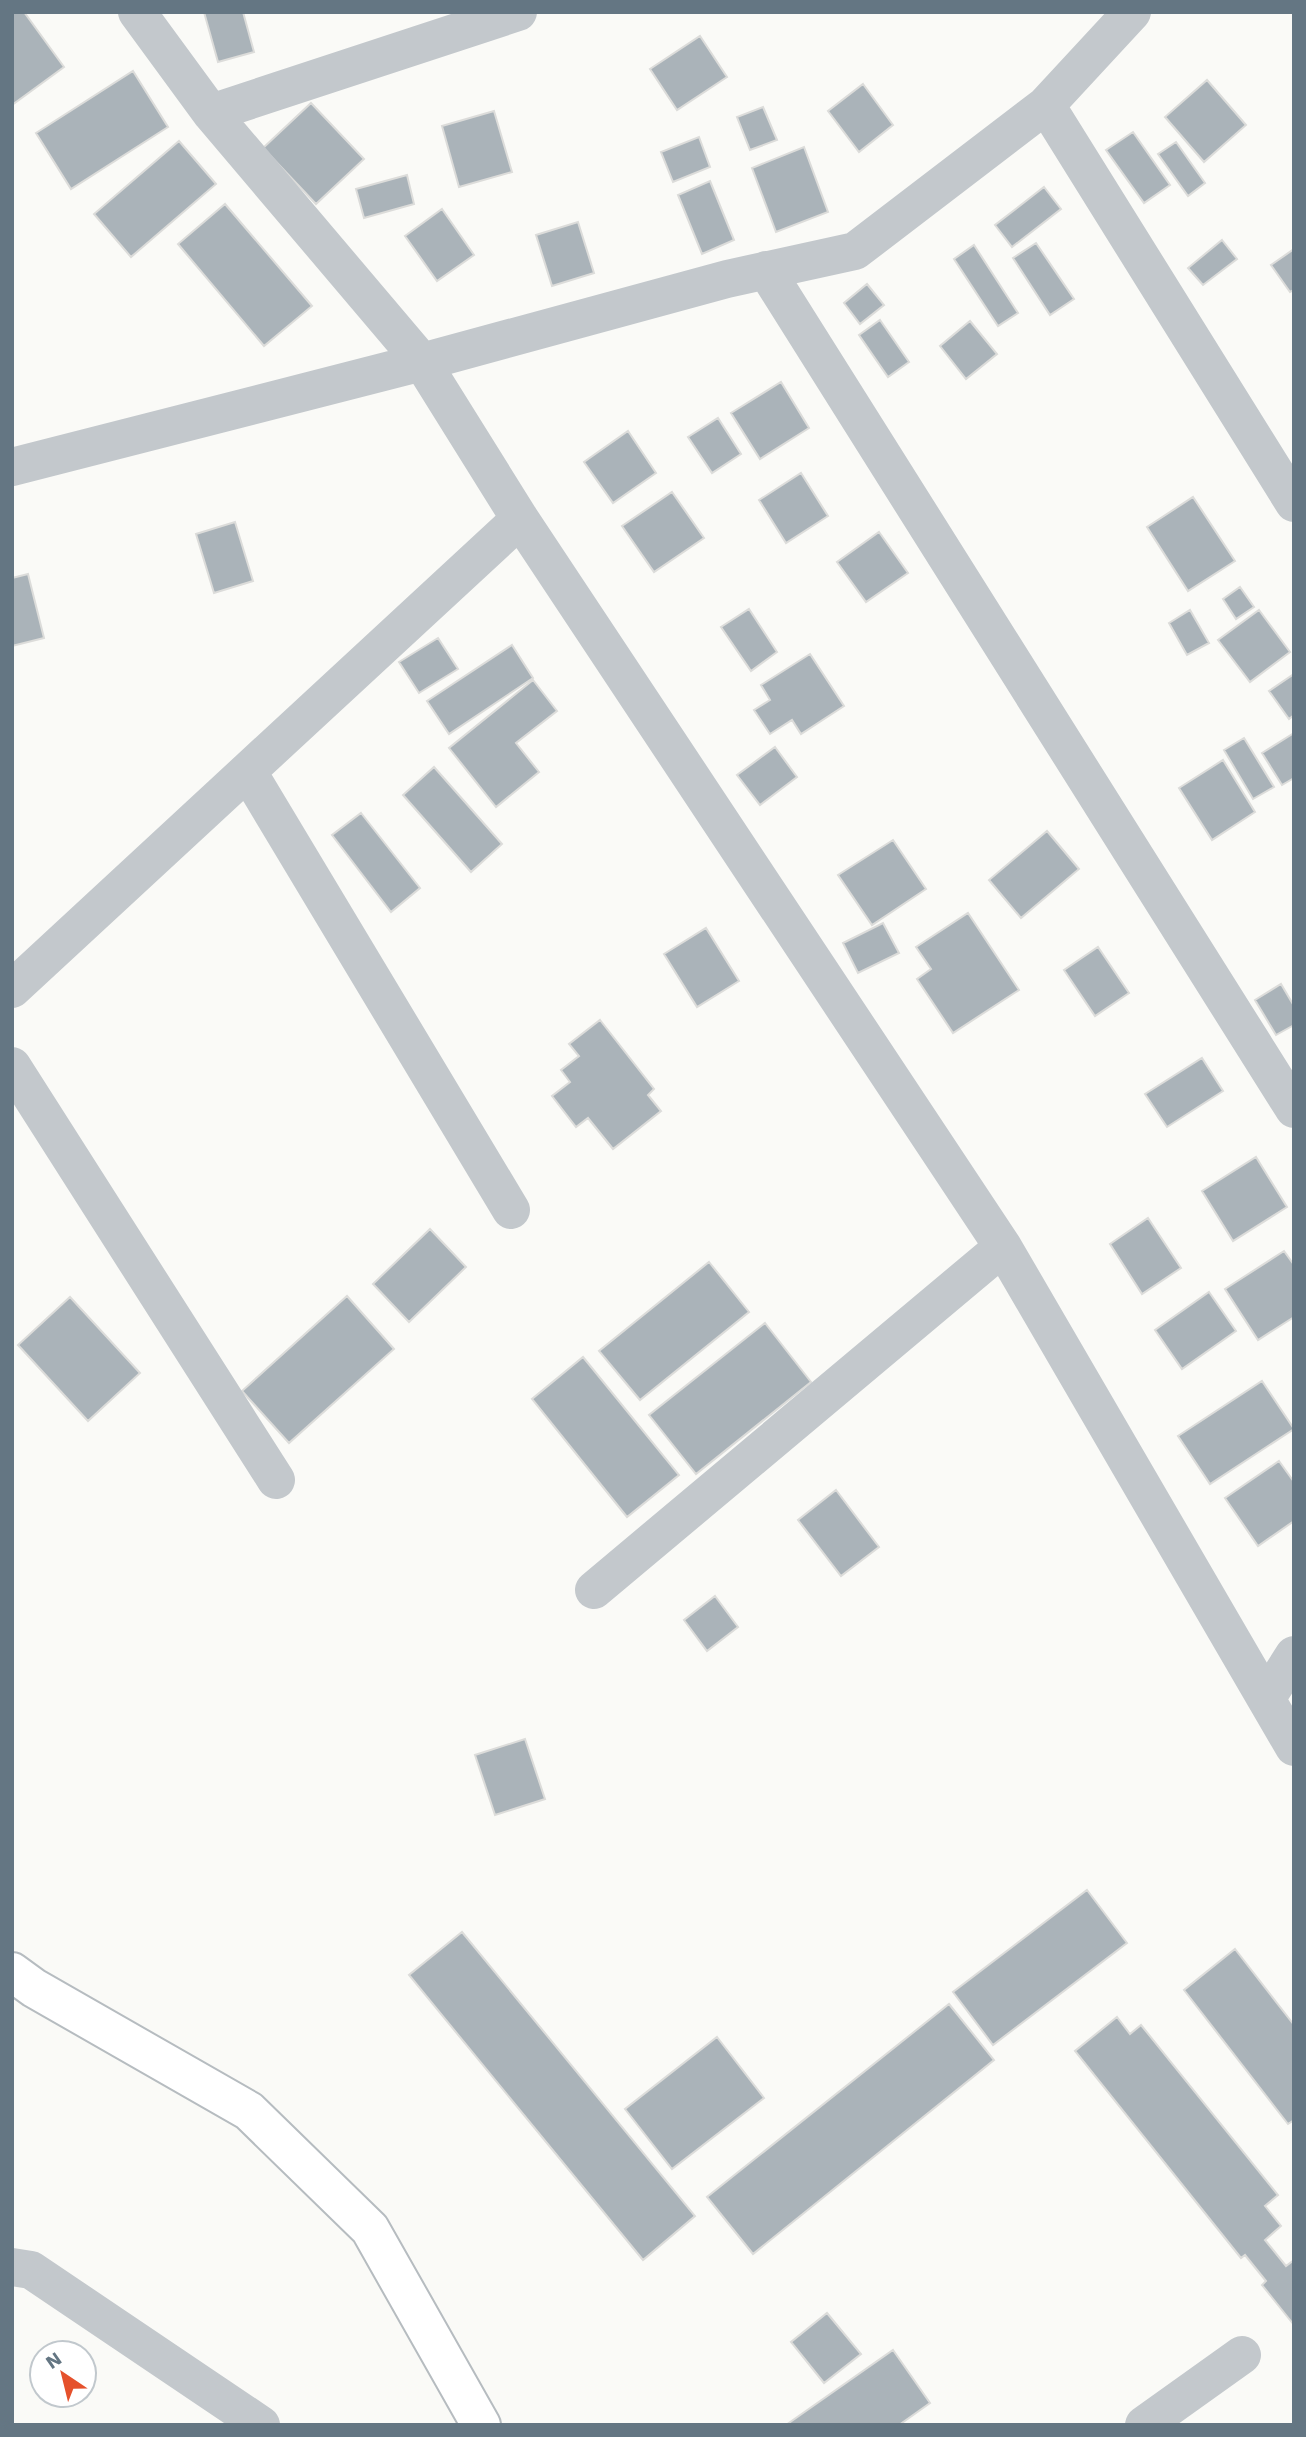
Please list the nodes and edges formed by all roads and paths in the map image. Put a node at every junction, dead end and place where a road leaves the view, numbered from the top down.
1 (137, 12) edge
2 (518, 12) edge
3 (1132, 12) edge
4 (1046, 105) junction
5 (211, 113) junction
6 (766, 270) junction
7 (422, 362) junction
8 (12, 467) edge
9 (1294, 503) edge
10 (520, 519) junction
11 (248, 772) junction
12 (12, 989) edge
13 (12, 1066) edge
14 (1294, 1110) edge
15 (511, 1210) dead end
16 (1003, 1247) junction
17 (276, 1480) dead end
18 (594, 1590) dead end
19 (1294, 1656) edge
20 (1266, 1699) junction
21 (1294, 1747) edge
22 (12, 1972) edge
23 (12, 2267) edge
24 (1242, 2355) dead end
25 (261, 2425) edge
26 (481, 2425) edge
27 (1144, 2425) edge

1 - 5 street
2 - 5 street
3 - 4 street
4 - 6 street
4 - 9 street
5 - 7 street
6 - 7 street
6 - 14 street
7 - 8 street
7 - 10 street
10 - 11 street
10 - 16 street
11 - 12 street
11 - 15 street
13 - 17 street
16 - 18 street
16 - 20 street
19 - 20 street
20 - 21 street
22 - 26 main road
23 - 25 street
24 - 27 street

